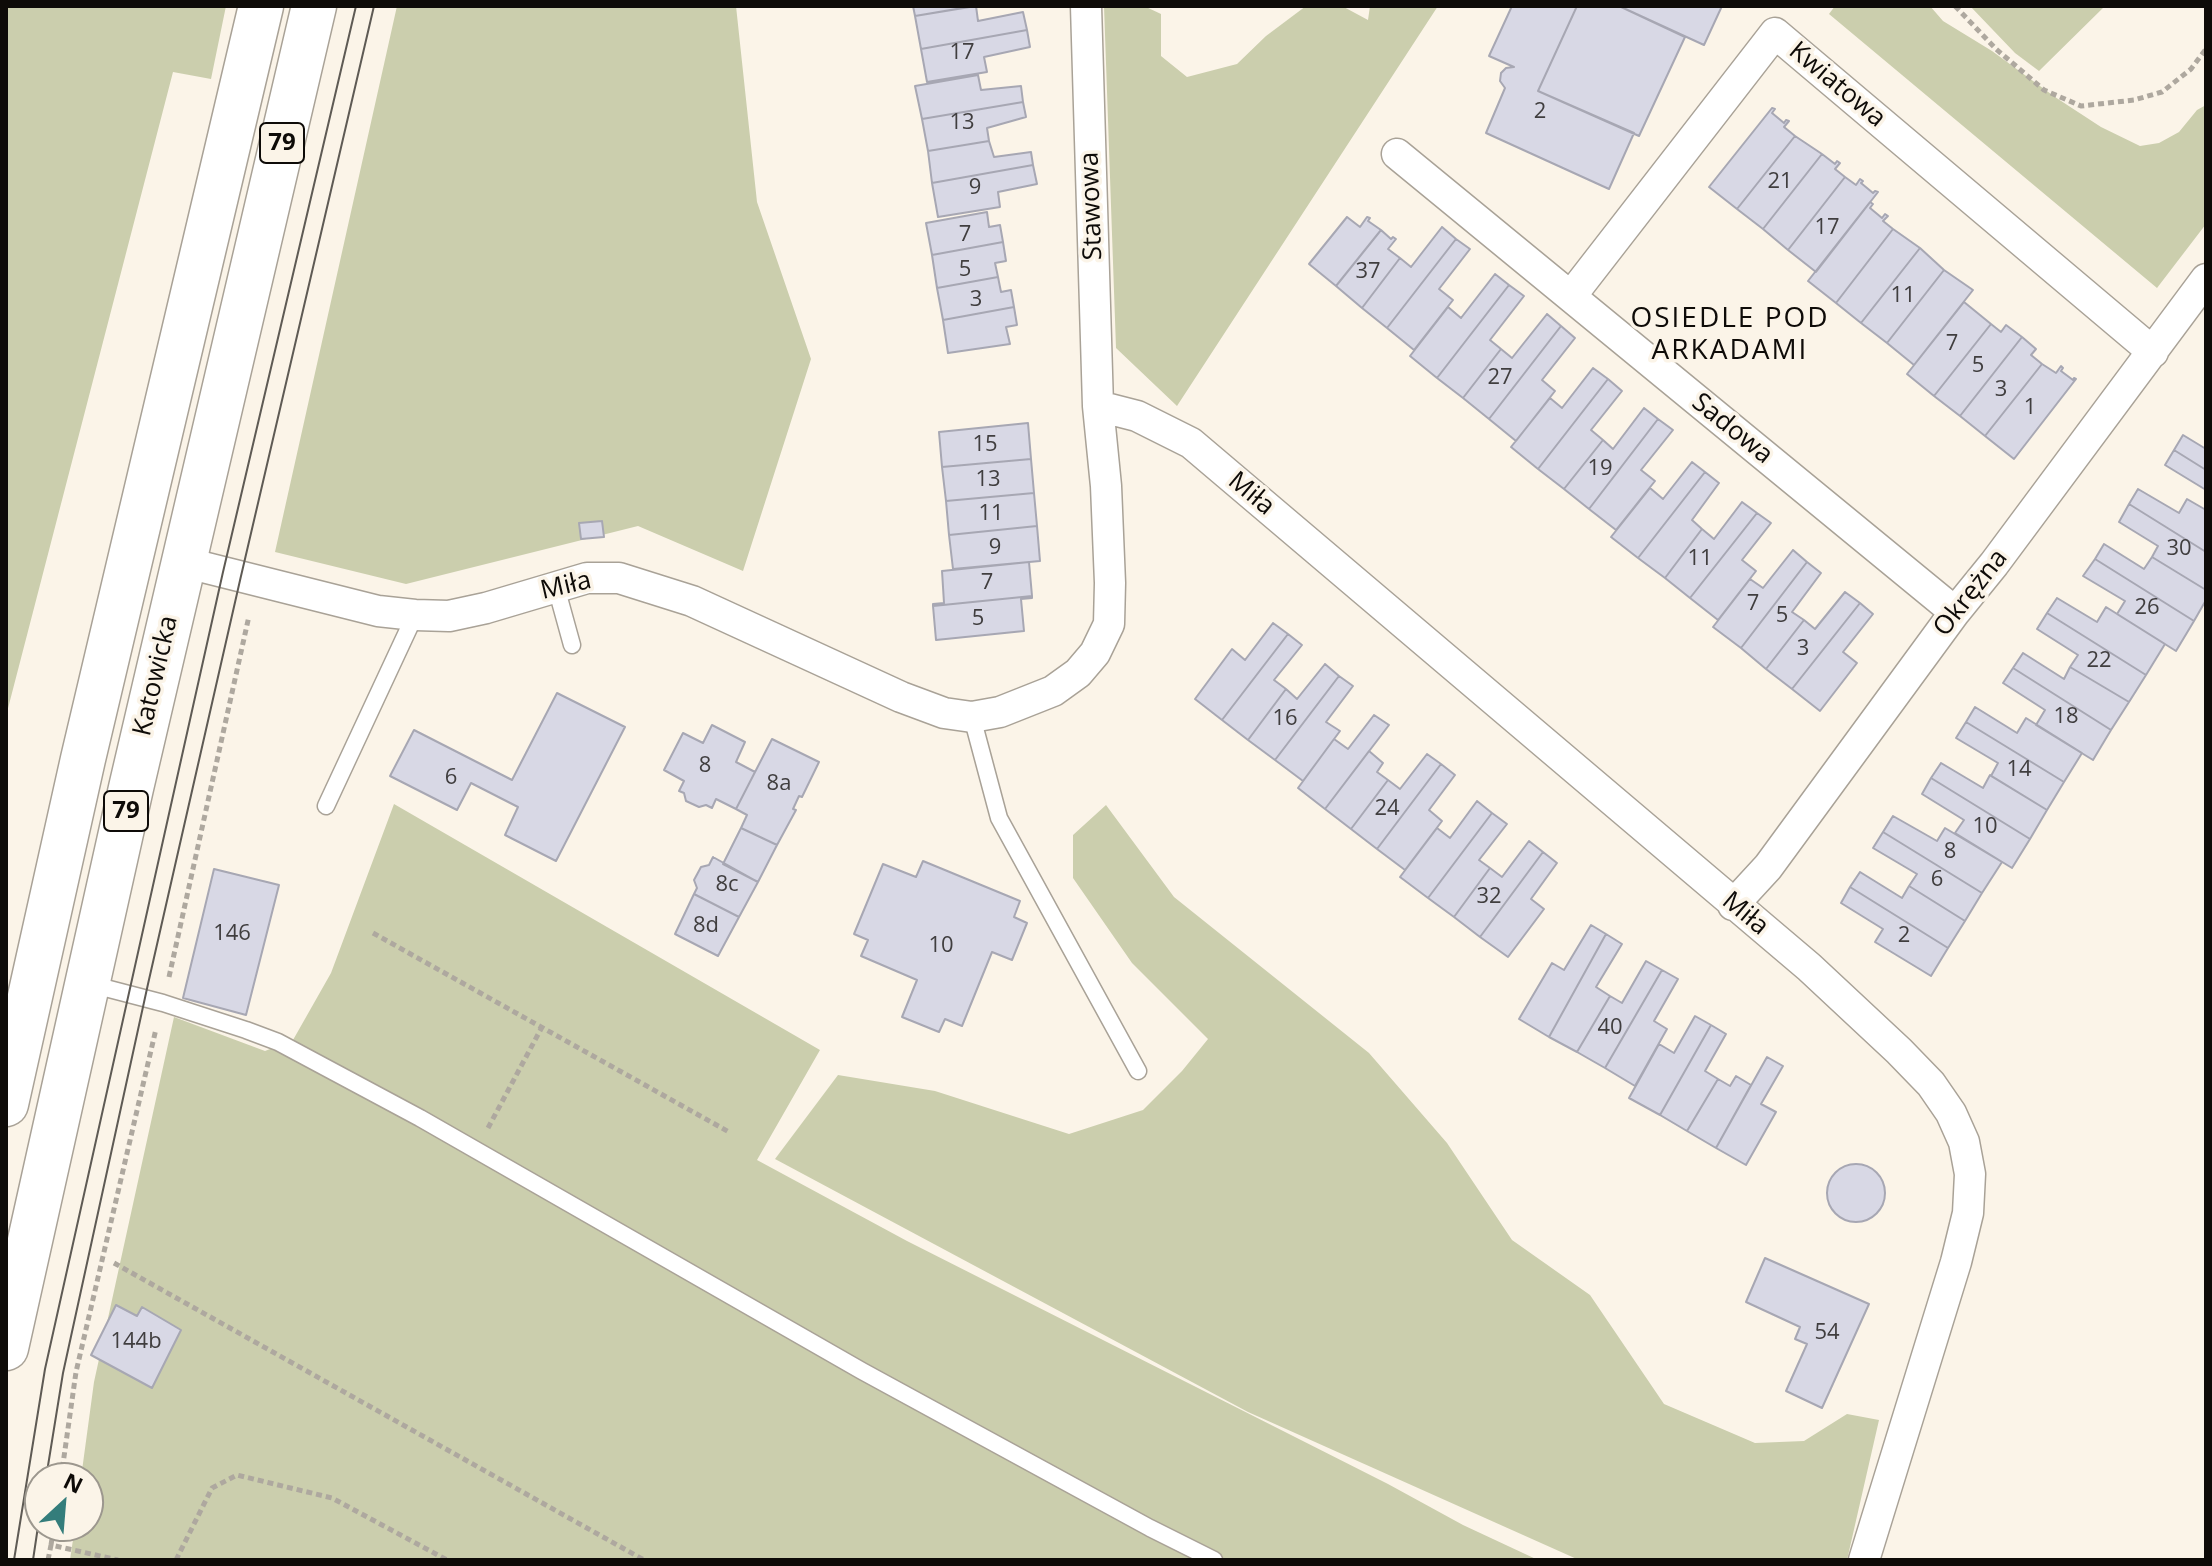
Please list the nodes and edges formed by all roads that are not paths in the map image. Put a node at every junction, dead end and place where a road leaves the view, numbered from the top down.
1 (261, 6) edge
2 (314, 6) edge
3 (1086, 6) edge
4 (1397, 154) dead end
5 (2206, 279) edge
6 (1571, 296) junction
7 (2153, 352) junction
8 (1098, 406) junction
9 (183, 562) junction
10 (556, 587) junction
11 (1955, 612) junction
12 (415, 615) junction
13 (572, 645) dead end
14 (972, 717) junction
15 (326, 806) dead end
16 (1733, 905) junction
17 (87, 983) junction
18 (1138, 1071) dead end
19 (6, 1104) edge
20 (6, 1348) edge
21 (1214, 1560) edge
22 (1864, 1560) edge

1 - 19 main road, Katowicka / 79
2 - 9 main road, Katowicka / 79
3 - 8 street, Stawowa
4 - 6 street, Sadowa
5 - 7 street, Okrężna
6 - 7 street, Kwiatowa
6 - 11 street, Sadowa
7 - 11 street, Okrężna
8 - 14 street, Miła
8 - 16 street, Miła
9 - 12 street, Miła
9 - 17 main road, Katowicka / 79
10 - 12 street, Miła
10 - 13 lane
10 - 14 street, Miła
11 - 16 street, Okrężna
12 - 15 lane
14 - 18 lane
16 - 22 street, Miła
17 - 20 main road, Katowicka / 79
17 - 21 lane

